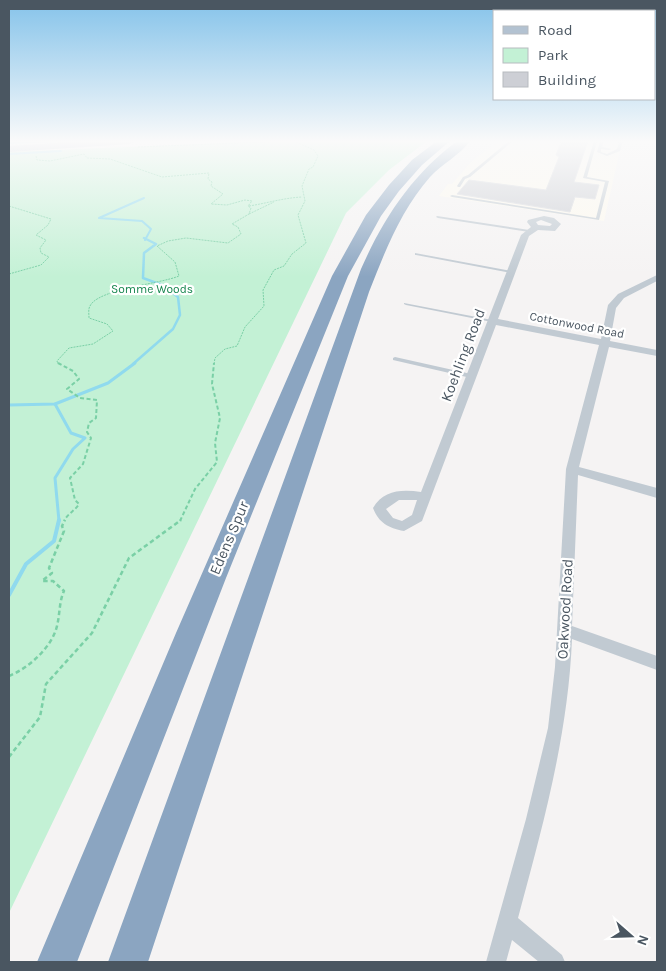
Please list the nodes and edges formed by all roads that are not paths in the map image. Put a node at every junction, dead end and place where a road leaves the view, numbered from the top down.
1 (395, 186) edge
2 (416, 186) edge
3 (606, 186) edge
4 (452, 196) dead end
5 (546, 215) junction
6 (438, 218) dead end
7 (532, 229) junction
8 (416, 254) dead end
9 (511, 272) junction
10 (657, 278) edge
11 (406, 304) dead end
12 (492, 320) junction
13 (605, 343) junction
14 (657, 353) edge
15 (395, 359) dead end
16 (471, 376) junction
17 (572, 468) junction
18 (657, 493) edge
19 (425, 497) dead end
20 (564, 630) junction
21 (657, 663) edge
22 (507, 922) junction
23 (56, 962) edge
24 (128, 962) edge
25 (496, 962) edge
26 (555, 962) edge

1 - 23 highway, Edens Spur
2 - 24 highway
3 - 5 lane
4 - 5 lane
5 - 7 street, Koehling Road
5 - 7 street
6 - 7 lane
7 - 9 street, Koehling Road
8 - 9 lane
9 - 12 street, Koehling Road
10 - 13 street, Oakwood Road
11 - 12 lane
12 - 13 street, Cottonwood Road
12 - 16 street, Koehling Road
13 - 14 street, Cottonwood Road
13 - 17 street, Oakwood Road
15 - 16 lane
16 - 19 street, Koehling Road
17 - 18 street
17 - 20 street, Oakwood Road
20 - 21 street
20 - 22 street, Oakwood Road
22 - 25 street, Oakwood Road
22 - 26 street

